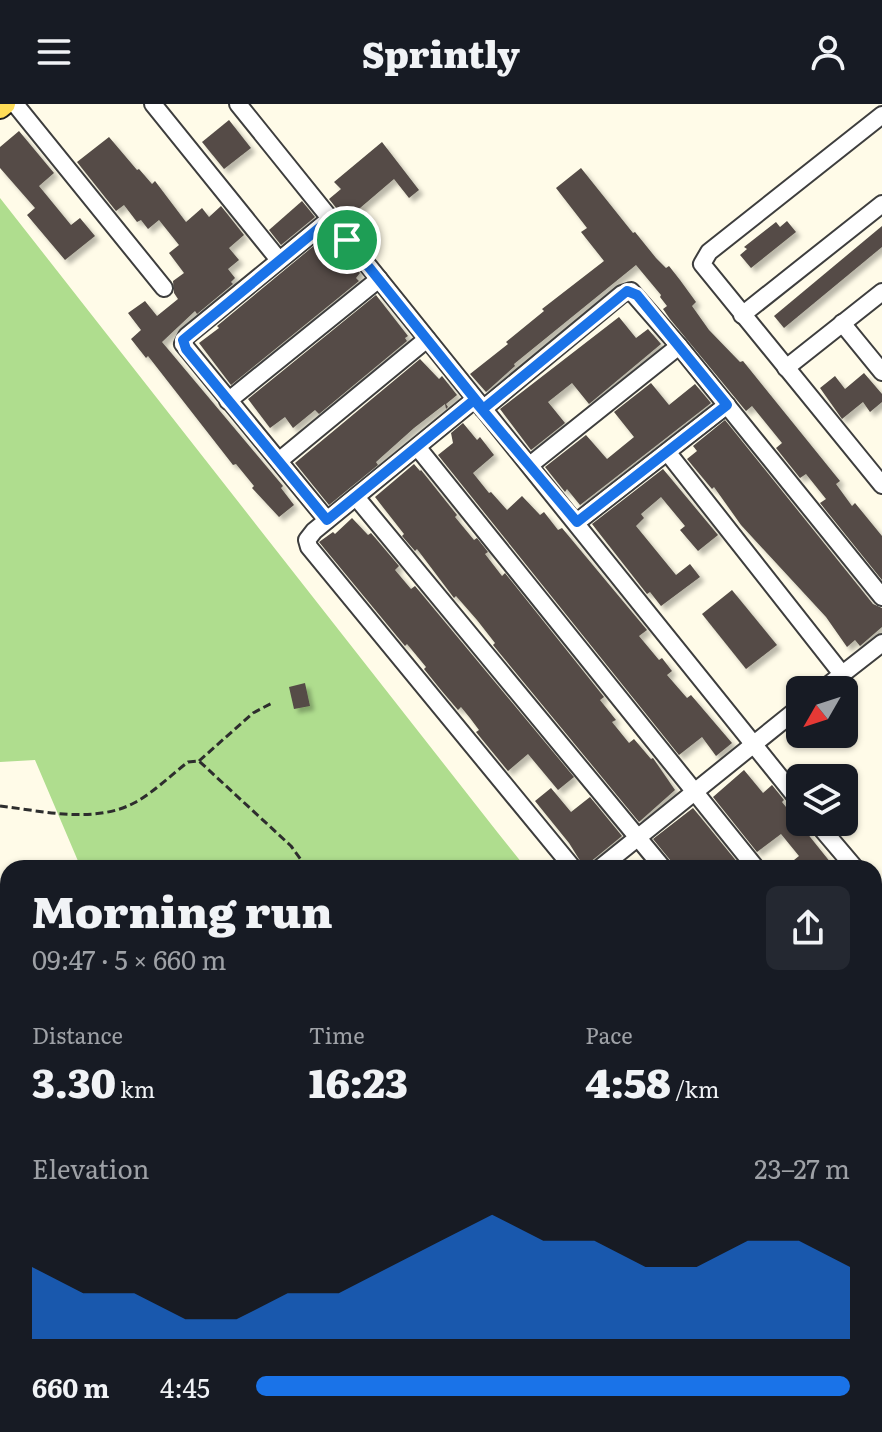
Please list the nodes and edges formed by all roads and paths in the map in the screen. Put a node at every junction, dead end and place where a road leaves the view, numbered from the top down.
1 (5, 104) edge
2 (15, 104) edge
3 (153, 104) edge
4 (238, 104) edge
5 (0, 108) edge
6 (882, 115) edge
7 (882, 204) edge
8 (330, 219) junction
9 (279, 260) junction
10 (379, 279) junction
11 (164, 288) dead end
12 (882, 292) edge
13 (742, 315) junction
14 (842, 323) junction
15 (427, 339) junction
16 (679, 346) junction
17 (786, 368) junction
18 (882, 372) edge
19 (228, 401) junction
20 (478, 405) junction
21 (727, 405) junction
22 (418, 448) junction
23 (668, 453) junction
24 (280, 460) junction
25 (530, 465) junction
26 (882, 485) edge
27 (356, 497) junction
28 (327, 520) junction
29 (577, 522) junction
30 (882, 597) edge
31 (882, 643) edge
32 (842, 674) junction
33 (840, 676) edge
34 (272, 703) dead end
35 (786, 718) edge
36 (752, 745) junction
37 (199, 761) junction
38 (786, 785) edge
39 (693, 791) junction
40 (0, 806) edge
41 (637, 836) junction
42 (828, 836) edge
43 (301, 860) edge
44 (566, 860) edge
45 (609, 860) edge
46 (656, 860) edge
47 (749, 860) edge
48 (848, 860) edge

1 - 5 main road
2 - 11 street
3 - 9 street
4 - 8 street
6 - 13 street
7 - 13 street
8 - 9 street
8 - 10 street
9 - 19 street
10 - 15 street
10 - 19 street
12 - 14 street
13 - 17 street
14 - 17 street
14 - 18 street
15 - 20 street
15 - 24 street
16 - 20 street
16 - 21 street
16 - 25 street
17 - 26 street
19 - 24 street
20 - 22 street
20 - 25 street
21 - 23 street
21 - 30 street
22 - 27 street
22 - 39 street
23 - 29 street
23 - 32 street
24 - 28 street
25 - 29 street
27 - 28 street
27 - 41 street
28 - 44 street
29 - 36 street
31 - 32 street
32 - 33 street
34 - 37 path
35 - 36 street
36 - 38 street
36 - 39 street
37 - 40 path
37 - 43 path
39 - 41 street
39 - 47 street
41 - 45 street
41 - 46 street
42 - 48 street

